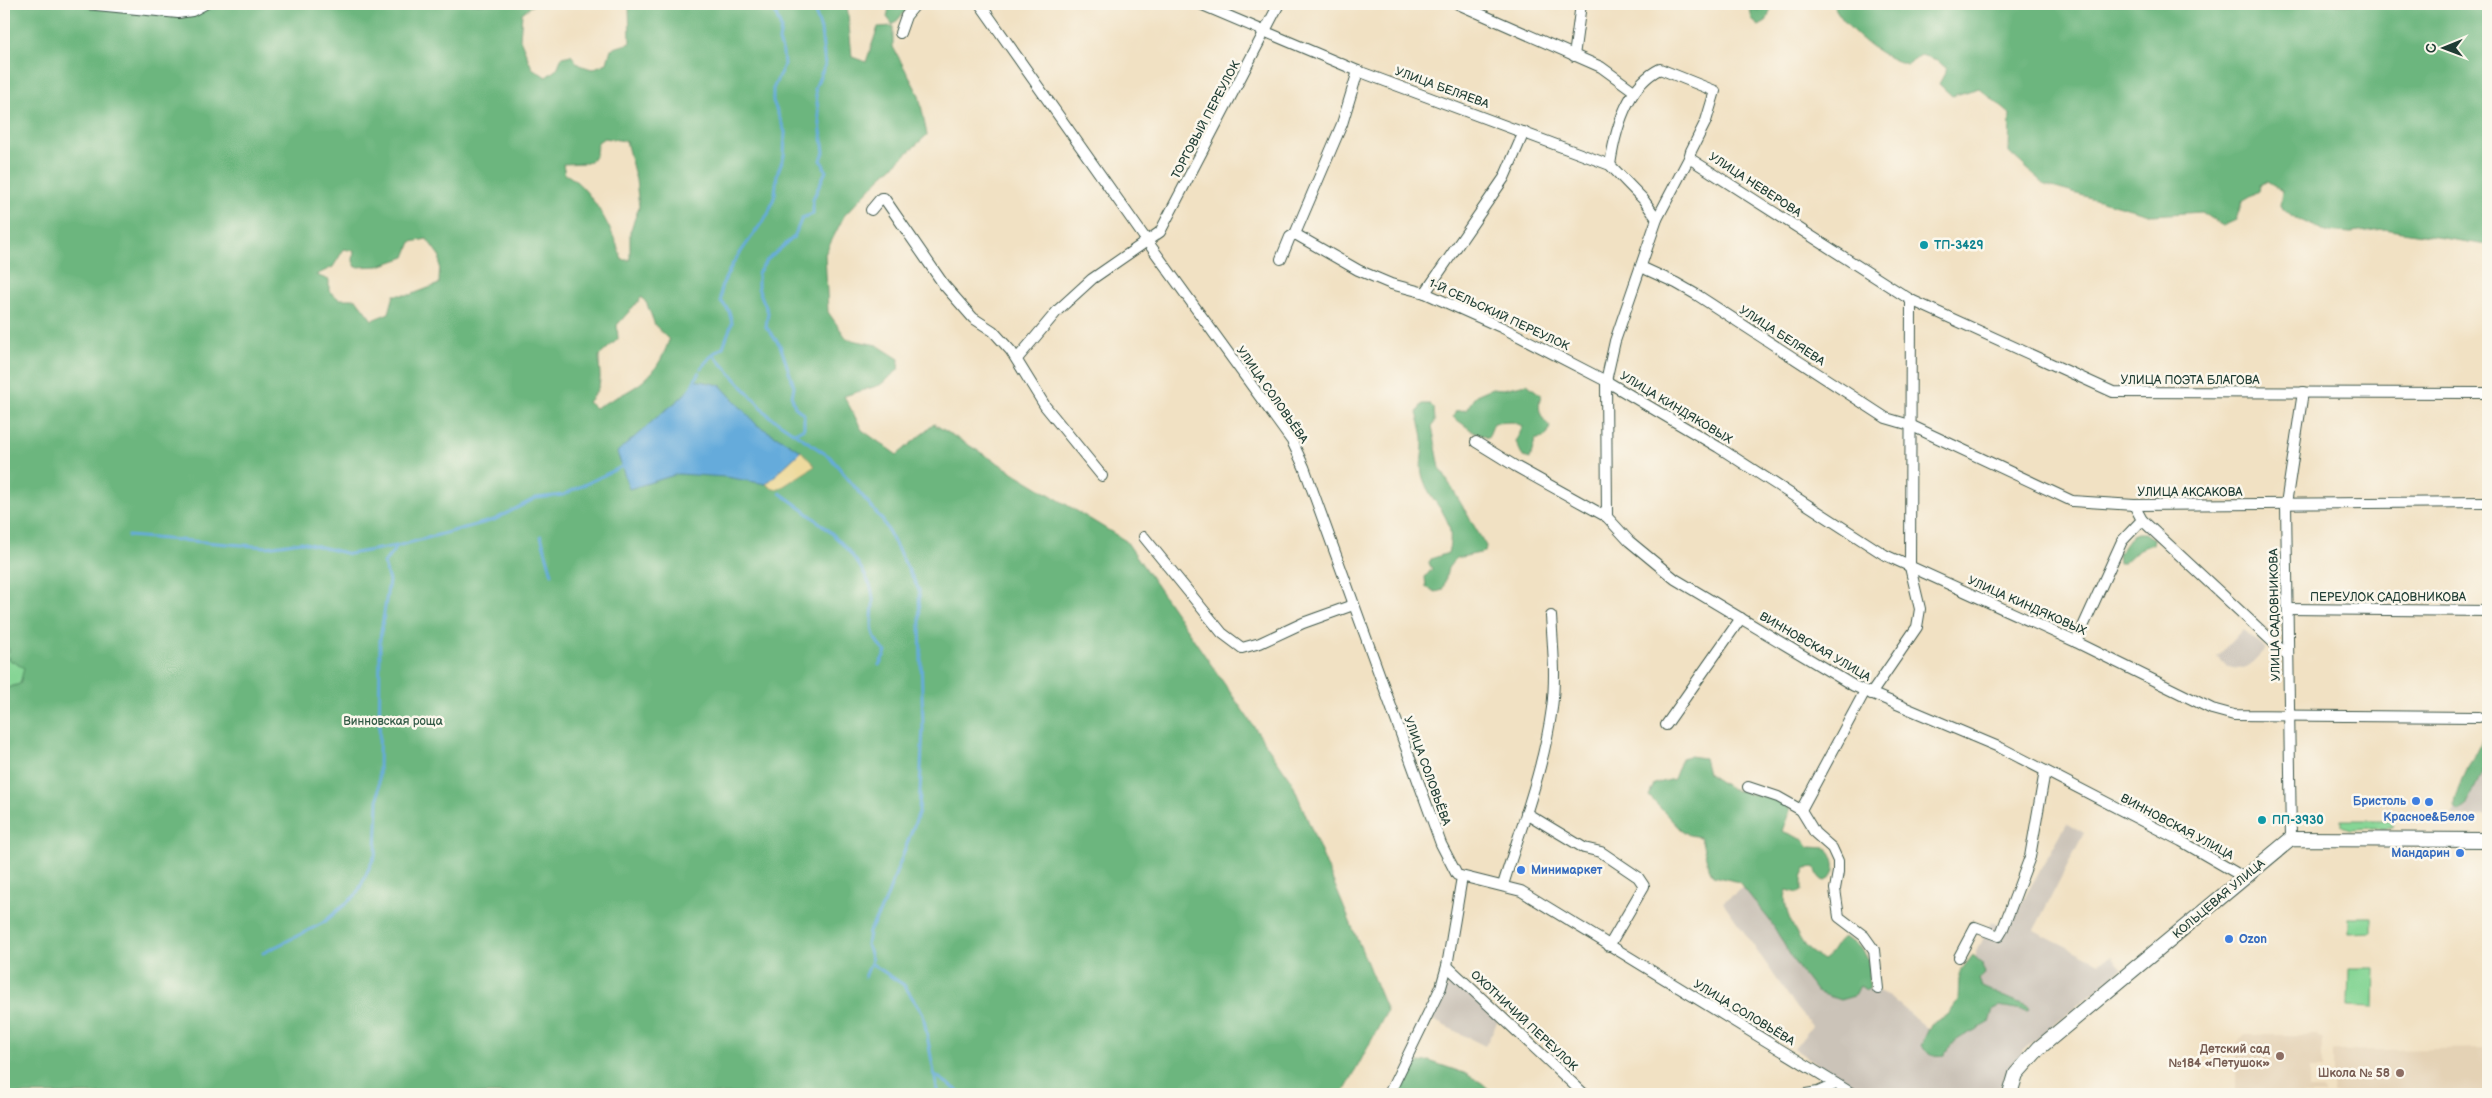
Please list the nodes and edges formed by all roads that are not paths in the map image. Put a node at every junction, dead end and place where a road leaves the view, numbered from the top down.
1 (86, 4) edge
2 (205, 4) edge
3 (916, 4) edge
4 (980, 4) edge
5 (1200, 4) edge
6 (1279, 4) edge
7 (1458, 4) edge
8 (1581, 4) edge
9 (900, 33) dead end
10 (1265, 33) junction
11 (1574, 56) junction
12 (1358, 70) junction
13 (1634, 91) junction
14 (1524, 132) junction
15 (1690, 158) junction
16 (1610, 164) junction
17 (871, 210) dead end
18 (1657, 219) junction
19 (1295, 234) junction
20 (1147, 241) junction
21 (1281, 259) dead end
22 (1641, 267) junction
23 (1425, 293) junction
24 (1911, 300) junction
25 (1017, 359) junction
26 (1606, 381) junction
27 (2303, 392) junction
28 (2488, 392) edge
29 (1910, 424) junction
30 (1476, 442) dead end
31 (1102, 476) dead end
32 (2488, 502) edge
33 (2286, 504) junction
34 (2134, 505) junction
35 (1607, 518) junction
36 (2142, 520) junction
37 (1144, 537) dead end
38 (1910, 567) junction
39 (1353, 605) junction
40 (2288, 609) junction
41 (2488, 611) edge
42 (1551, 616) dead end
43 (1741, 618) junction
44 (2076, 642) junction
45 (2288, 656) junction
46 (1868, 693) junction
47 (2289, 716) junction
48 (2479, 717) dead end
49 (1666, 725) dead end
50 (2045, 771) junction
51 (1748, 787) dead end
52 (1802, 810) junction
53 (1526, 813) junction
54 (2291, 839) junction
55 (2488, 840) edge
56 (1462, 877) junction
57 (2245, 878) junction
58 (1503, 885) junction
59 (1609, 946) junction
60 (1959, 957) dead end
61 (1447, 966) junction
62 (1878, 989) dead end
63 (1836, 1084) junction
64 (1389, 1094) edge
65 (1584, 1094) edge
66 (1806, 1094) edge
67 (1853, 1094) edge
68 (2010, 1094) edge

1 - 2 street
3 - 9 street
4 - 20 street, УЛИЦА СОЛОВЬЁВА
5 - 10 street, УЛИЦА БЕЛЯЕВА
6 - 10 street, ТОРГОВЫЙ ПЕРЕУЛОК
7 - 11 street
8 - 11 street
10 - 12 street, УЛИЦА БЕЛЯЕВА
10 - 20 street, ТОРГОВЫЙ ПЕРЕУЛОК
11 - 13 street
12 - 14 street, УЛИЦА БЕЛЯЕВА
12 - 19 street
13 - 15 street, УЛИЦА НЕВЕРОВА
13 - 16 street
14 - 16 street, УЛИЦА БЕЛЯЕВА
14 - 23 street
15 - 18 street
15 - 24 street, УЛИЦА НЕВЕРОВА
16 - 18 street, УЛИЦА БЕЛЯЕВА
17 - 25 street
18 - 22 street
19 - 21 street
19 - 23 street, 1-Й СЕЛЬСКИЙ ПЕРЕУЛОК
20 - 25 street, ТОРГОВЫЙ ПЕРЕУЛОК
20 - 39 street, УЛИЦА СОЛОВЬЁВА
22 - 26 street
22 - 29 street, УЛИЦА БЕЛЯЕВА
23 - 26 street, 1-Й СЕЛЬСКИЙ ПЕРЕУЛОК
24 - 27 street, УЛИЦА ПОЭТА БЛАГОВА
24 - 29 street
25 - 31 street
26 - 35 street
26 - 38 street, УЛИЦА КИНДЯКОВЫХ
27 - 28 street, УЛИЦА ПОЭТА БЛАГОВА
27 - 33 street, УЛИЦА САДОВНИКОВА
29 - 34 street, УЛИЦА АКСАКОВА
29 - 38 street
30 - 35 street, ВИННОВСКАЯ УЛИЦА
32 - 33 street, УЛИЦА АКСАКОВА
33 - 34 street, УЛИЦА АКСАКОВА
33 - 40 street, УЛИЦА САДОВНИКОВА
34 - 36 street
35 - 43 street, ВИННОВСКАЯ УЛИЦА
36 - 44 street
36 - 45 street
37 - 39 street
38 - 44 street, УЛИЦА КИНДЯКОВЫХ
38 - 46 street
39 - 56 street, УЛИЦА СОЛОВЬЁВА
40 - 41 street, ПЕРЕУЛОК САДОВНИКОВА
40 - 45 street, УЛИЦА САДОВНИКОВА
42 - 53 street
43 - 46 street, ВИННОВСКАЯ УЛИЦА
43 - 49 street
44 - 47 street, УЛИЦА КИНДЯКОВЫХ
45 - 47 street, УЛИЦА САДОВНИКОВА
46 - 50 street, ВИННОВСКАЯ УЛИЦА
46 - 52 street
47 - 48 street, УЛИЦА КИНДЯКОВЫХ
47 - 54 street, УЛИЦА САДОВНИКОВА
50 - 57 street, ВИННОВСКАЯ УЛИЦА
50 - 60 street
51 - 52 street
52 - 62 street
53 - 58 street
53 - 59 street
54 - 55 street
54 - 57 street, КОЛЬЦЕВАЯ УЛИЦА
56 - 58 street, УЛИЦА СОЛОВЬЁВА
56 - 61 street
57 - 68 street, КОЛЬЦЕВАЯ УЛИЦА
58 - 59 street, УЛИЦА СОЛОВЬЁВА
59 - 63 street, УЛИЦА СОЛОВЬЁВА
61 - 64 street
61 - 65 street, ОХОТНИЧИЙ ПЕРЕУЛОК
63 - 66 street
63 - 67 street, УЛИЦА СОЛОВЬЁВА

